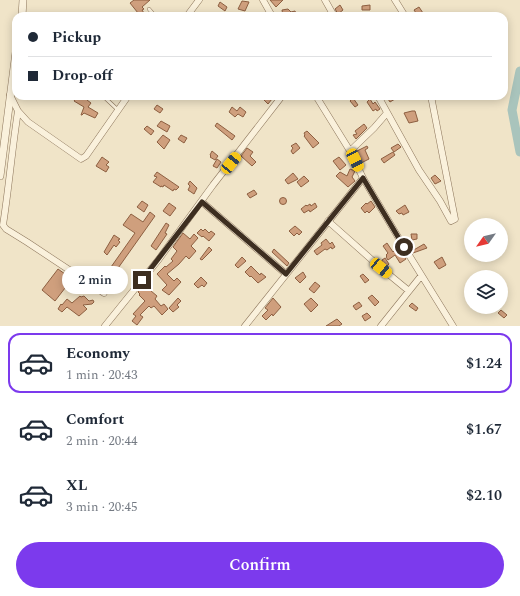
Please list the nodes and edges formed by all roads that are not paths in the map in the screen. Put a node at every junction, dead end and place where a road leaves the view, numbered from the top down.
1 (23, 0) edge
2 (199, 0) edge
3 (263, 0) edge
4 (325, 0) edge
5 (395, 0) edge
6 (149, 9) dead end
7 (22, 12) edge
8 (152, 12) edge
9 (190, 12) edge
10 (270, 12) edge
11 (332, 12) edge
12 (402, 12) edge
13 (12, 81) edge
14 (10, 95) junction
15 (12, 99) edge
16 (12, 100) edge
17 (107, 100) edge
18 (125, 100) edge
19 (279, 100) edge
20 (318, 100) edge
21 (380, 100) edge
22 (432, 100) edge
23 (118, 110) junction
24 (18, 111) junction
25 (387, 113) junction
26 (350, 151) junction
27 (1, 161) edge
28 (0, 176) edge
29 (363, 178) junction
30 (202, 202) junction
31 (328, 221) junction
32 (286, 274) junction
33 (421, 276) junction
34 (409, 291) junction
35 (104, 293) dead end
36 (105, 326) edge
37 (245, 326) edge
38 (381, 326) edge
39 (453, 326) edge

1 - 7 street
2 - 9 street
3 - 10 street
4 - 11 street
5 - 12 street
6 - 8 lane
13 - 14 street
14 - 15 street
14 - 27 street
16 - 24 street
17 - 23 lane
18 - 23 street
19 - 30 street
20 - 26 street
21 - 25 street
22 - 25 street
23 - 24 street
24 - 35 street
25 - 26 street
26 - 29 street
27 - 28 street
29 - 31 street
29 - 33 street
30 - 32 street
30 - 36 street
31 - 32 street
31 - 34 street
32 - 37 street
33 - 34 street
33 - 39 street
34 - 38 street

